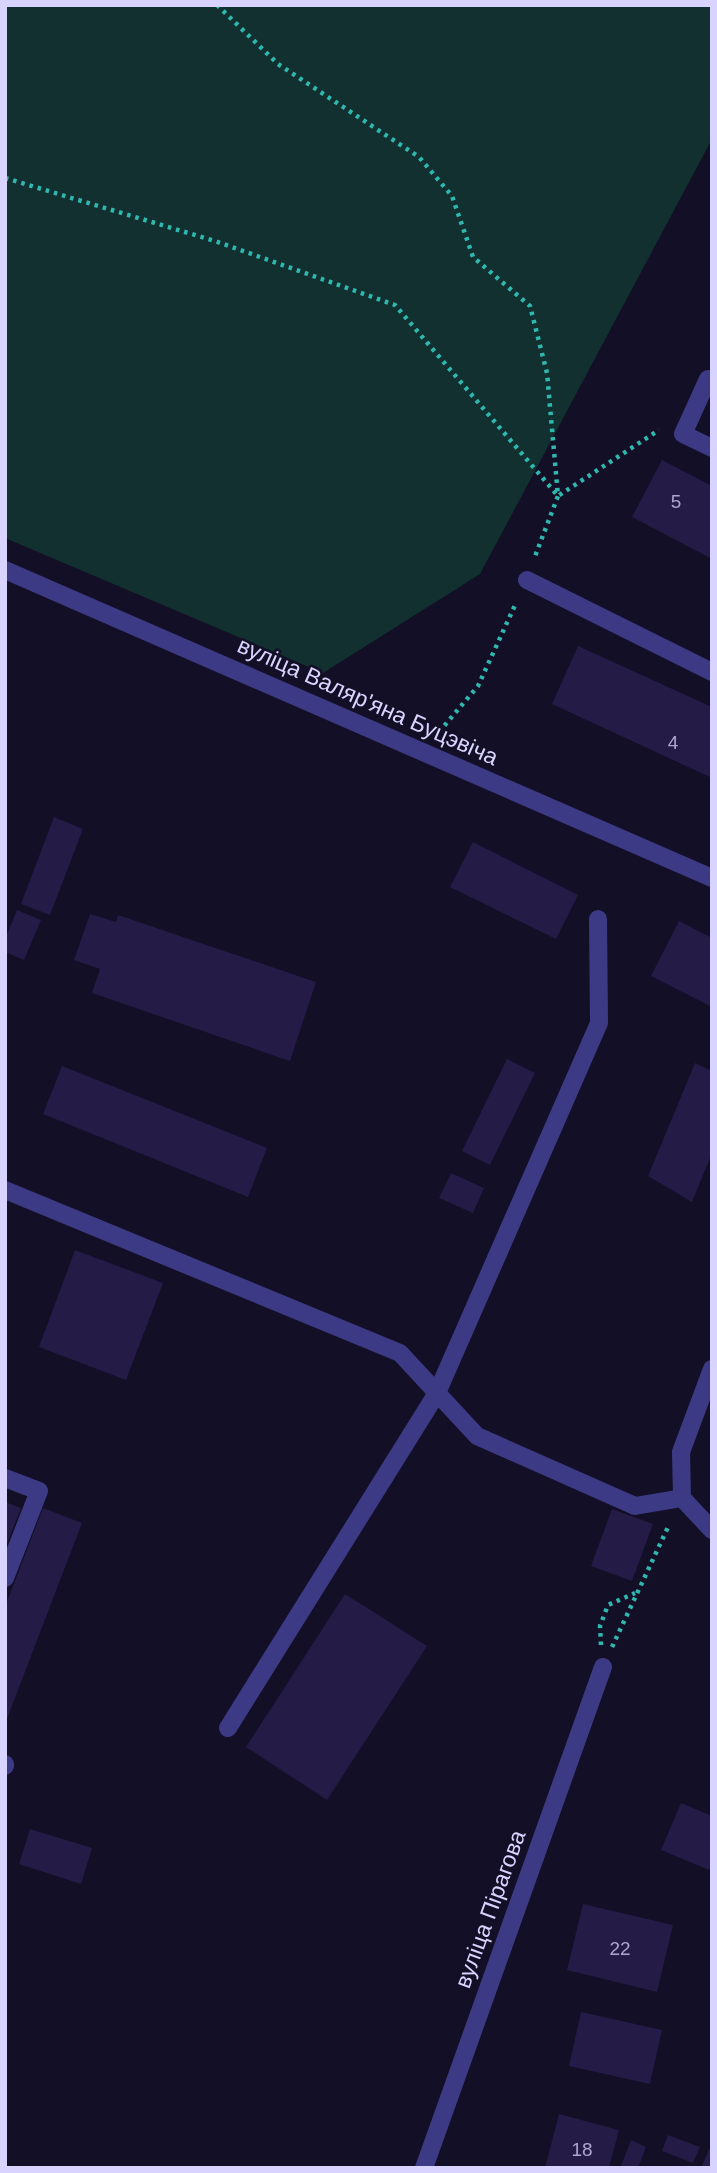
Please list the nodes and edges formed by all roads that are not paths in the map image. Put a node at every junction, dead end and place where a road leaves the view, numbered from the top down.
1 (712, 381) edge
2 (712, 448) edge
3 (5, 570) edge
4 (527, 580) road end
5 (712, 672) edge
6 (712, 878) edge
7 (598, 919) dead end
8 (5, 1190) edge
9 (712, 1369) edge
10 (437, 1393) junction
11 (5, 1478) edge
12 (682, 1498) junction
13 (712, 1530) edge
14 (5, 1578) edge
15 (603, 1667) road end
16 (228, 1728) dead end
17 (424, 2168) edge

1 - 2 street
3 - 6 street, вуліца Валяр'яна Буцэвіча
4 - 5 street
7 - 10 street
8 - 10 street
9 - 12 street
10 - 12 street
10 - 16 street
11 - 14 street
12 - 13 street
15 - 17 street, вуліца Пірагова

